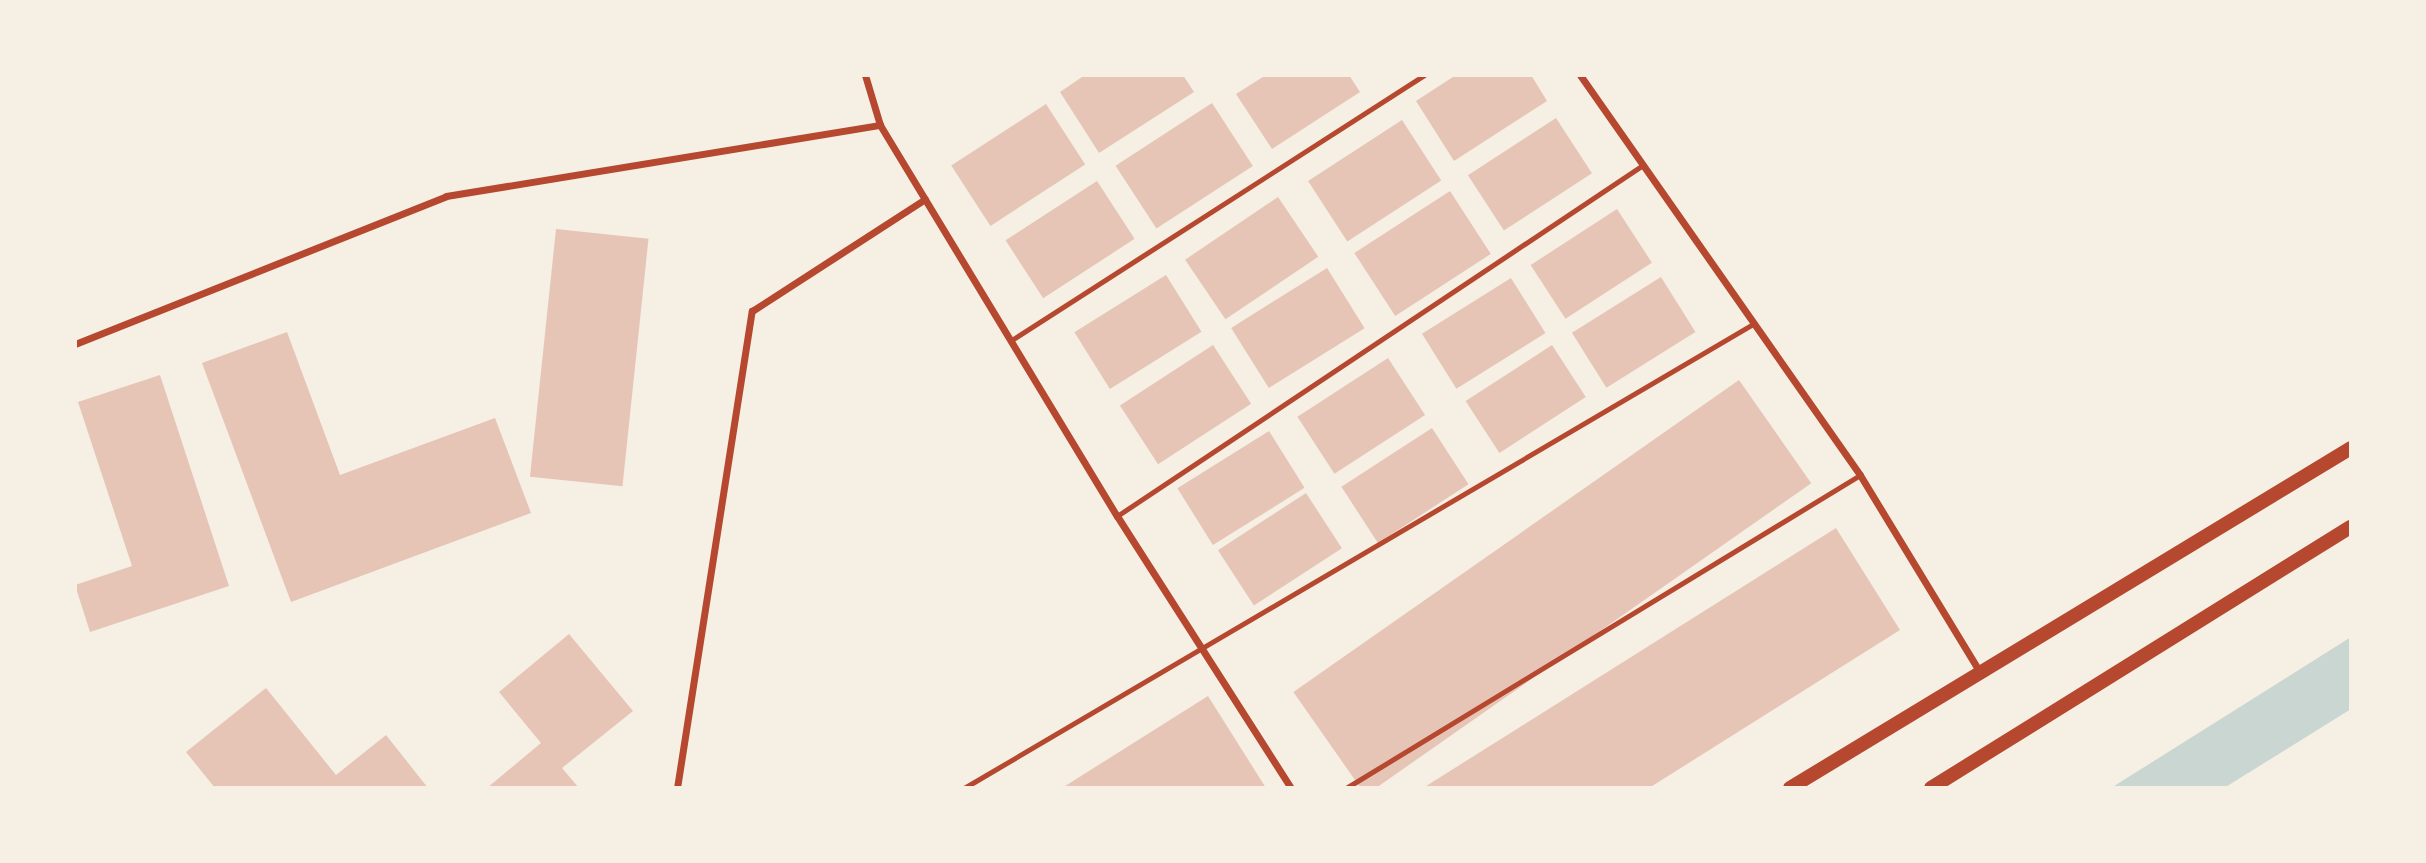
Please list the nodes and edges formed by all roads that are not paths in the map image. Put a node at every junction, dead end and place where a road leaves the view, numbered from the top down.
1 (865, 75) edge
2 (1424, 75) edge
3 (1580, 75) edge
4 (880, 125) junction
5 (1643, 165) junction
6 (925, 199) junction
7 (1754, 324) junction
8 (1010, 341) junction
9 (75, 344) edge
10 (2351, 448) edge
11 (1860, 475) junction
12 (1117, 516) junction
13 (2351, 527) edge
14 (1201, 648) junction
15 (1979, 671) junction
16 (677, 788) edge
17 (964, 788) edge
18 (1291, 788) edge
19 (1346, 788) edge
20 (1790, 788) edge
21 (1931, 788) edge

1 - 4 street
2 - 8 lane
3 - 5 street
4 - 6 street
4 - 9 street
5 - 7 street
5 - 12 lane
6 - 8 street
6 - 16 street
7 - 11 street
7 - 14 lane
8 - 12 street
10 - 15 main road
11 - 15 street
11 - 19 lane
12 - 14 street
13 - 21 main road
14 - 17 lane
14 - 18 street
15 - 20 main road

